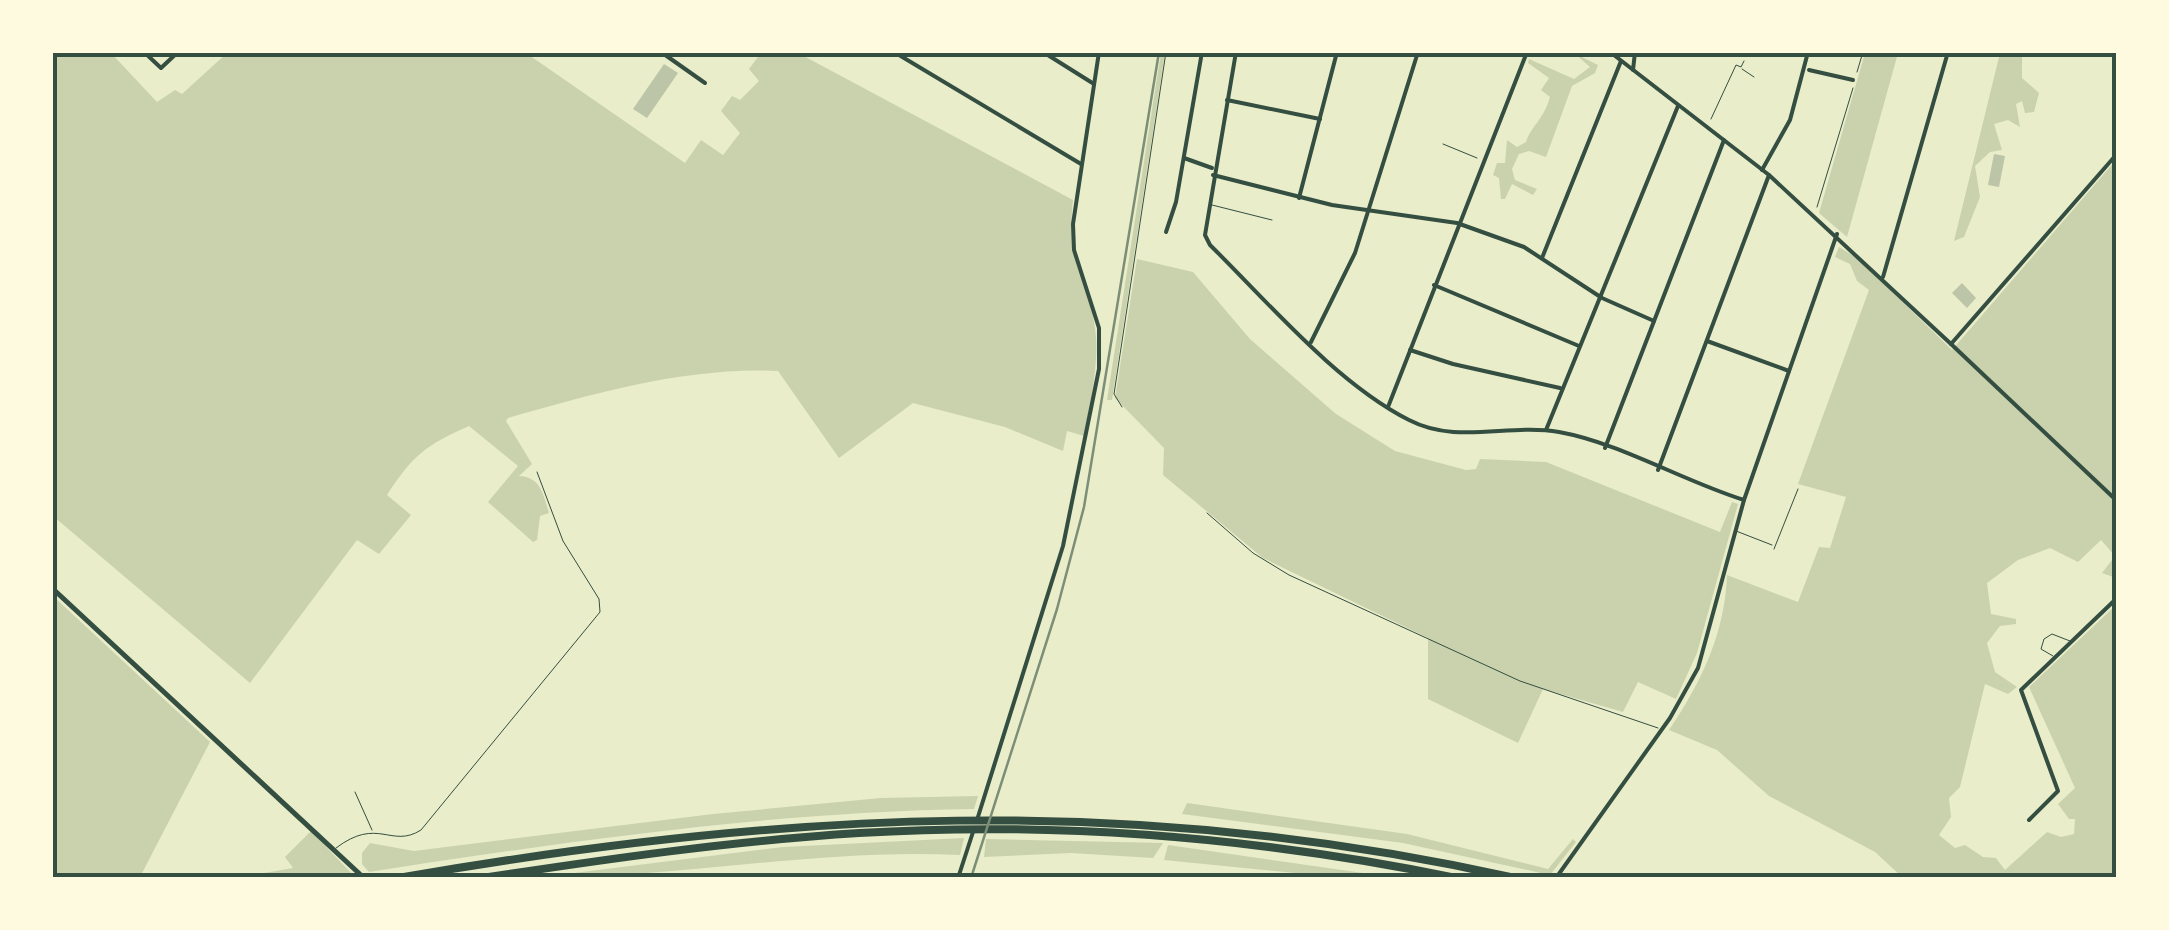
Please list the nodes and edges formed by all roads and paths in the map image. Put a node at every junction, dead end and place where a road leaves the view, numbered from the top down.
1 (144, 52) edge
2 (178, 52) edge
3 (662, 52) edge
4 (894, 52) edge
5 (1043, 52) edge
6 (1099, 52) edge
7 (1166, 52) edge
8 (1202, 52) edge
9 (1236, 52) edge
10 (1337, 52) edge
11 (1418, 52) edge
12 (1527, 52) edge
13 (1610, 52) edge
14 (1636, 52) edge
15 (1800, 52) edge
16 (1863, 52) edge
17 (1948, 52) edge
18 (1808, 53) edge
19 (1621, 61) junction
20 (1744, 61) dead end
21 (1741, 68) junction
22 (1806, 69) junction
23 (1633, 70) junction
24 (1754, 77) dead end
25 (1854, 80) junction
26 (705, 82) dead end
27 (1094, 84) junction
28 (1226, 100) junction
29 (1678, 106) junction
30 (1320, 119) junction
31 (1707, 128) junction
32 (1724, 140) junction
33 (1443, 144) dead end
34 (2116, 155) edge
35 (1184, 158) junction
36 (1482, 161) junction
37 (1081, 164) junction
38 (1762, 170) junction
39 (1213, 172) junction
40 (1769, 175) junction
41 (1299, 198) junction
42 (1207, 204) junction
43 (1369, 209) junction
44 (1814, 214) junction
45 (1272, 220) dead end
46 (1457, 222) junction
47 (1166, 232) dead end
48 (1837, 234) junction
49 (1542, 258) junction
50 (1883, 277) junction
51 (1434, 285) junction
52 (1602, 298) junction
53 (1654, 321) junction
54 (1707, 341) junction
55 (1311, 342) junction
56 (1951, 344) junction
57 (1579, 346) junction
58 (1410, 350) junction
59 (1789, 371) junction
60 (1560, 388) junction
61 (1122, 407) dead end
62 (1388, 408) junction
63 (1546, 430) junction
64 (1605, 448) junction
65 (1658, 470) junction
66 (537, 472) dead end
67 (1798, 490) dead end
68 (1744, 500) junction
69 (2116, 500) edge
70 (1207, 513) dead end
71 (1735, 531) junction
72 (52, 588) edge
73 (2116, 599) edge
74 (2072, 641) junction
75 (2056, 656) junction
76 (1661, 730) junction
77 (355, 792) dead end
78 (2029, 820) dead end
79 (372, 830) junction
80 (336, 848) junction
81 (364, 878) edge
82 (398, 878) edge
83 (482, 878) edge
84 (958, 878) edge
85 (1456, 878) edge
86 (1515, 878) edge
87 (1556, 878) edge

1 - 2 street
3 - 26 street
4 - 37 street
5 - 27 street
6 - 27 street
7 - 61 path
8 - 35 street
9 - 28 street
10 - 30 street
11 - 43 street
12 - 36 street
13 - 19 street
14 - 23 street
15 - 18 street
16 - 25 path
17 - 50 street
18 - 22 street
19 - 23 street
19 - 49 street
20 - 21 path
21 - 24 path
21 - 31 path
22 - 25 street
22 - 38 street
23 - 29 street
25 - 44 path
27 - 37 street
28 - 30 street
28 - 39 street
29 - 31 street
29 - 52 street
30 - 41 street
31 - 32 street
32 - 38 street
32 - 53 street
33 - 36 path
34 - 56 street
35 - 39 street
35 - 47 street
36 - 46 street
37 - 84 street
38 - 40 street
39 - 41 street
39 - 42 street
40 - 44 street
40 - 54 street
41 - 43 street
42 - 45 lane
42 - 55 street
43 - 46 street
43 - 55 street
44 - 48 street
46 - 49 street
46 - 51 street
48 - 50 street
48 - 59 street
49 - 52 street
50 - 56 street
51 - 57 street
51 - 58 street
52 - 53 street
52 - 57 street
53 - 64 street
54 - 59 street
54 - 65 street
55 - 62 street
56 - 69 street
57 - 60 street
58 - 60 street
58 - 62 street
59 - 68 street
60 - 63 street
62 - 63 street
63 - 64 street
64 - 65 street
65 - 68 street
66 - 79 lane
67 - 71 lane
68 - 71 street
70 - 76 lane
71 - 76 street
72 - 80 main road
73 - 74 street
74 - 75 street
74 - 75 lane
75 - 78 street
76 - 87 street
77 - 79 lane
79 - 80 lane
80 - 81 main road
82 - 86 highway
83 - 85 highway

